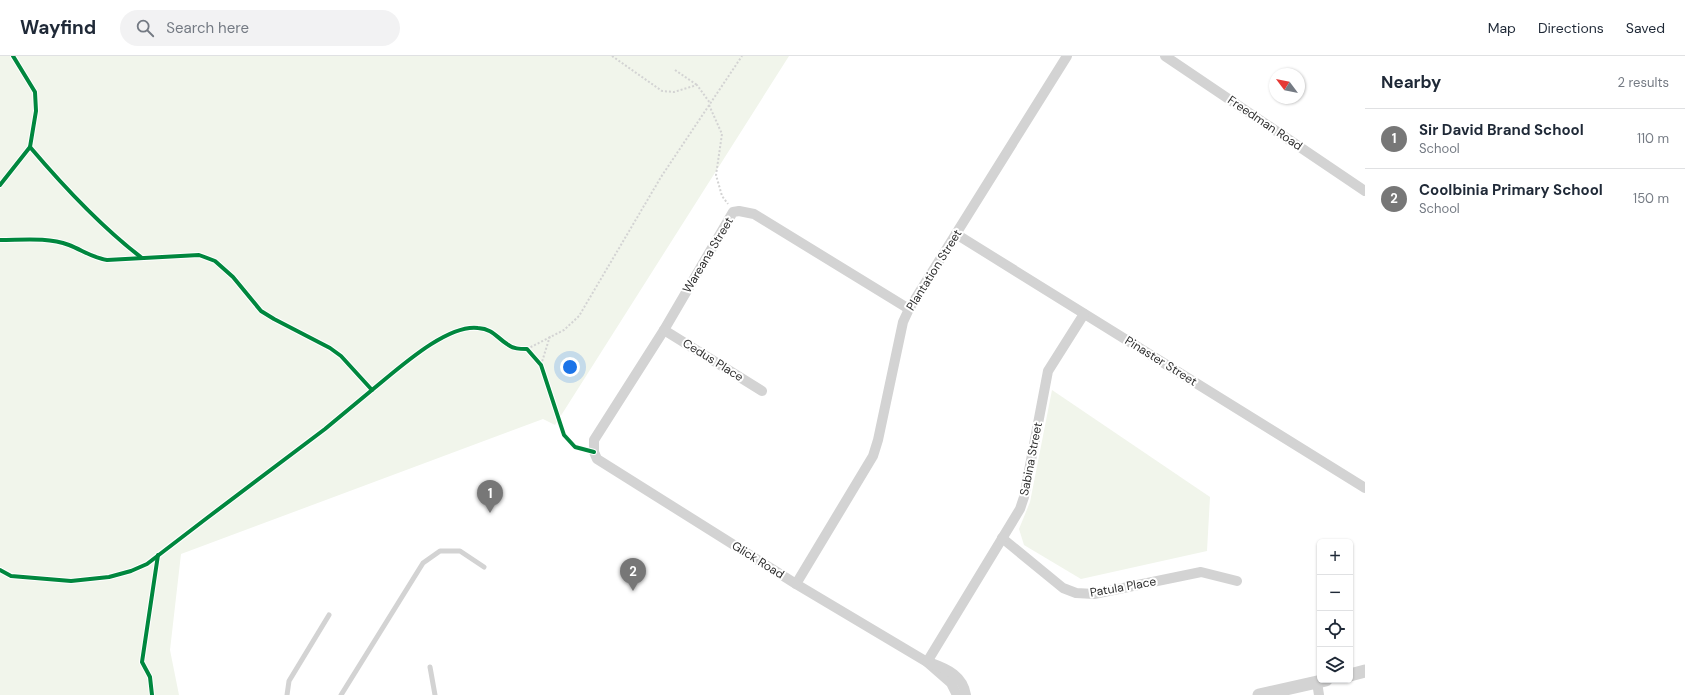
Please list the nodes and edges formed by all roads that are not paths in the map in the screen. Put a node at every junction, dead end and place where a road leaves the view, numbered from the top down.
1 (1067, 56) edge
2 (1165, 56) edge
3 (1365, 190) edge
4 (956, 234) junction
5 (909, 309) junction
6 (1084, 314) junction
7 (664, 330) junction
8 (762, 391) dead end
9 (594, 452) joint
10 (1365, 488) edge
11 (1002, 538) junction
12 (484, 567) dead end
13 (1237, 580) dead end
14 (796, 584) junction
15 (329, 615) dead end
16 (927, 662) junction
17 (430, 667) dead end
18 (1365, 671) edge
19 (1353, 673) edge
20 (1321, 686) edge
21 (287, 695) edge
22 (341, 695) edge
23 (435, 695) edge
24 (957, 695) edge
25 (966, 695) edge
26 (1260, 695) edge

1 - 4 street, Plantation Street
2 - 3 street, Freedman Road
4 - 5 street, Plantation Street
4 - 6 street, Pinaster Street
5 - 7 street, Wareana Street
5 - 14 street, Plantation Street
6 - 10 street, Pinaster Street
6 - 11 street, Sabina Street
7 - 8 street, Cedus Place
7 - 9 street, Wareana Street
9 - 14 street, Glick Road
11 - 13 street, Patula Place
11 - 16 street, Sabina Street
12 - 22 lane
14 - 16 street, Glick Road
15 - 21 lane
16 - 24 street, Glick Road
16 - 25 street, Glick Road
17 - 23 lane
18 - 19 street
20 - 26 street

